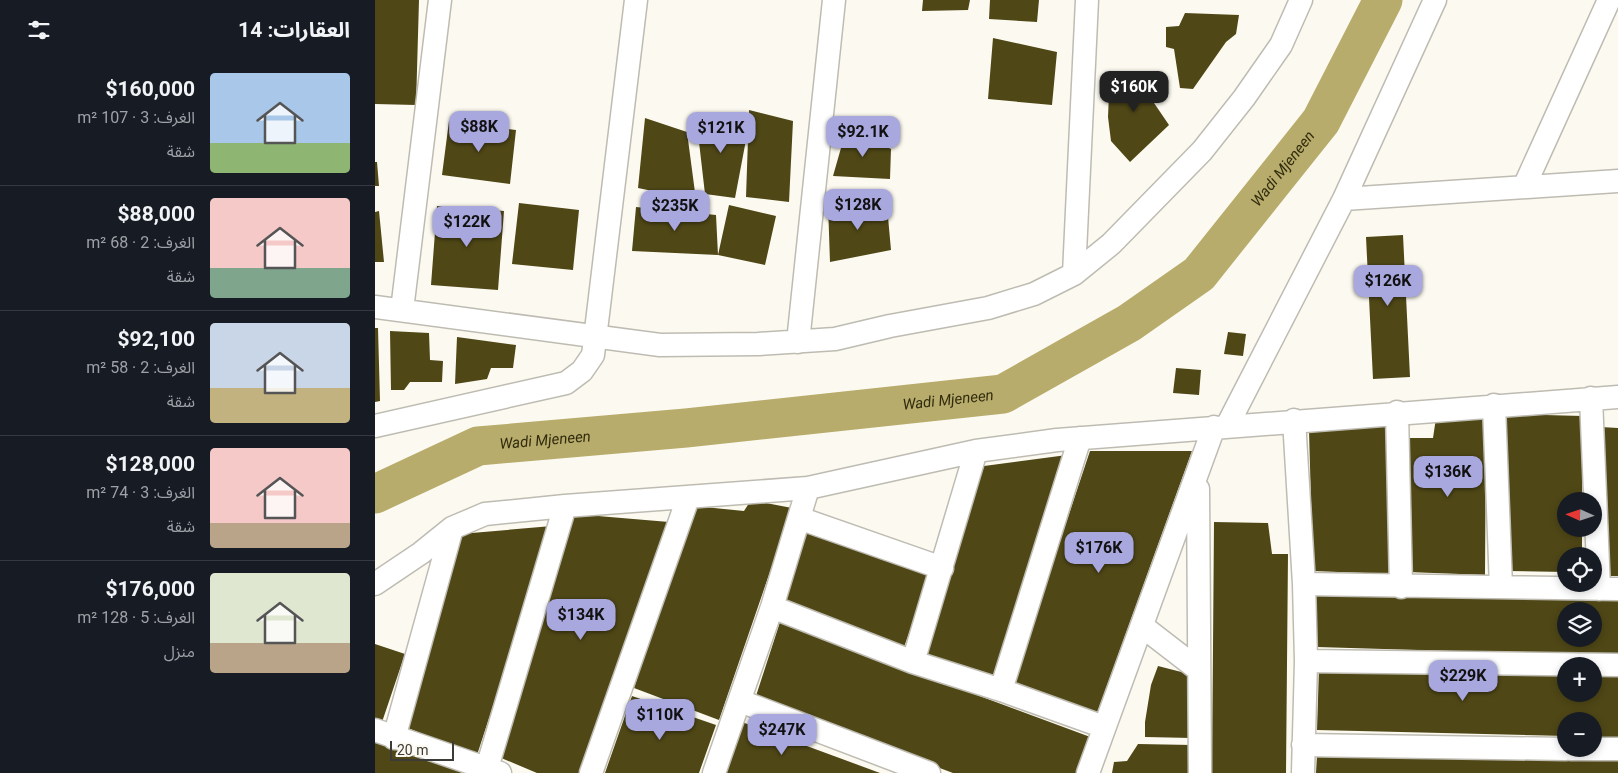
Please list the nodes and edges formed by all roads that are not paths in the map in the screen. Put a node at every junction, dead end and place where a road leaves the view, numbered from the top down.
1 (441, 0) edge
2 (636, 0) edge
3 (834, 0) edge
4 (1087, 0) edge
5 (1301, 0) edge
6 (1435, 0) edge
7 (1609, 0) edge
8 (1618, 181) edge
9 (1524, 187) junction
10 (1344, 199) junction
11 (1074, 274) junction
12 (375, 307) edge
13 (401, 310) junction
14 (595, 335) junction
15 (798, 342) junction
16 (1618, 397) edge
17 (1591, 398) junction
18 (1494, 405) junction
19 (1397, 412) junction
20 (1295, 420) junction
21 (375, 426) edge
22 (1221, 426) junction
23 (1081, 438) junction
24 (976, 451) junction
25 (1197, 473) junction
26 (808, 488) junction
27 (688, 498) junction
28 (565, 506) junction
29 (799, 518) junction
30 (452, 528) junction
31 (942, 568) junction
32 (375, 584) edge
33 (1304, 584) junction
34 (1401, 587) junction
35 (1501, 587) junction
36 (1609, 589) edge
37 (773, 607) junction
38 (1142, 626) junction
39 (1305, 661) junction
40 (913, 662) junction
41 (1618, 665) edge
42 (1199, 670) junction
43 (1001, 690) junction
44 (740, 702) junction
45 (1104, 727) junction
46 (384, 734) edge
47 (1303, 745) junction
48 (1557, 749) edge
49 (1602, 749) edge
50 (1618, 749) edge
51 (494, 770) edge
52 (591, 773) edge
53 (714, 773) edge
54 (929, 773) edge
55 (1088, 773) edge
56 (1200, 773) edge
57 (1303, 773) edge

1 - 13 street
2 - 14 street
3 - 15 street
4 - 11 street
5 - 11 street
6 - 10 street
7 - 9 street
8 - 9 street
9 - 10 street
10 - 22 street
11 - 15 street
12 - 13 street
13 - 14 street
14 - 15 street
14 - 21 street
16 - 17 street
17 - 18 street
17 - 36 street
18 - 19 street
18 - 35 street
19 - 20 street
19 - 34 street
20 - 22 street
20 - 33 street
22 - 23 street
22 - 25 street
23 - 24 street
23 - 43 street
24 - 26 street
24 - 31 street
25 - 38 street
25 - 42 street
26 - 27 street
26 - 29 street
27 - 28 street
27 - 52 street
28 - 30 street
28 - 51 street
29 - 31 street
29 - 37 street
30 - 32 street
30 - 46 street
31 - 40 street
33 - 34 street
33 - 39 street
34 - 35 street
35 - 36 street
37 - 40 street
37 - 44 street
38 - 42 street
38 - 45 street
39 - 41 street
39 - 47 street
40 - 43 street
42 - 56 street
43 - 45 street
44 - 53 street
44 - 54 street
45 - 55 street
46 - 51 street
47 - 48 street
47 - 57 street
49 - 50 street

